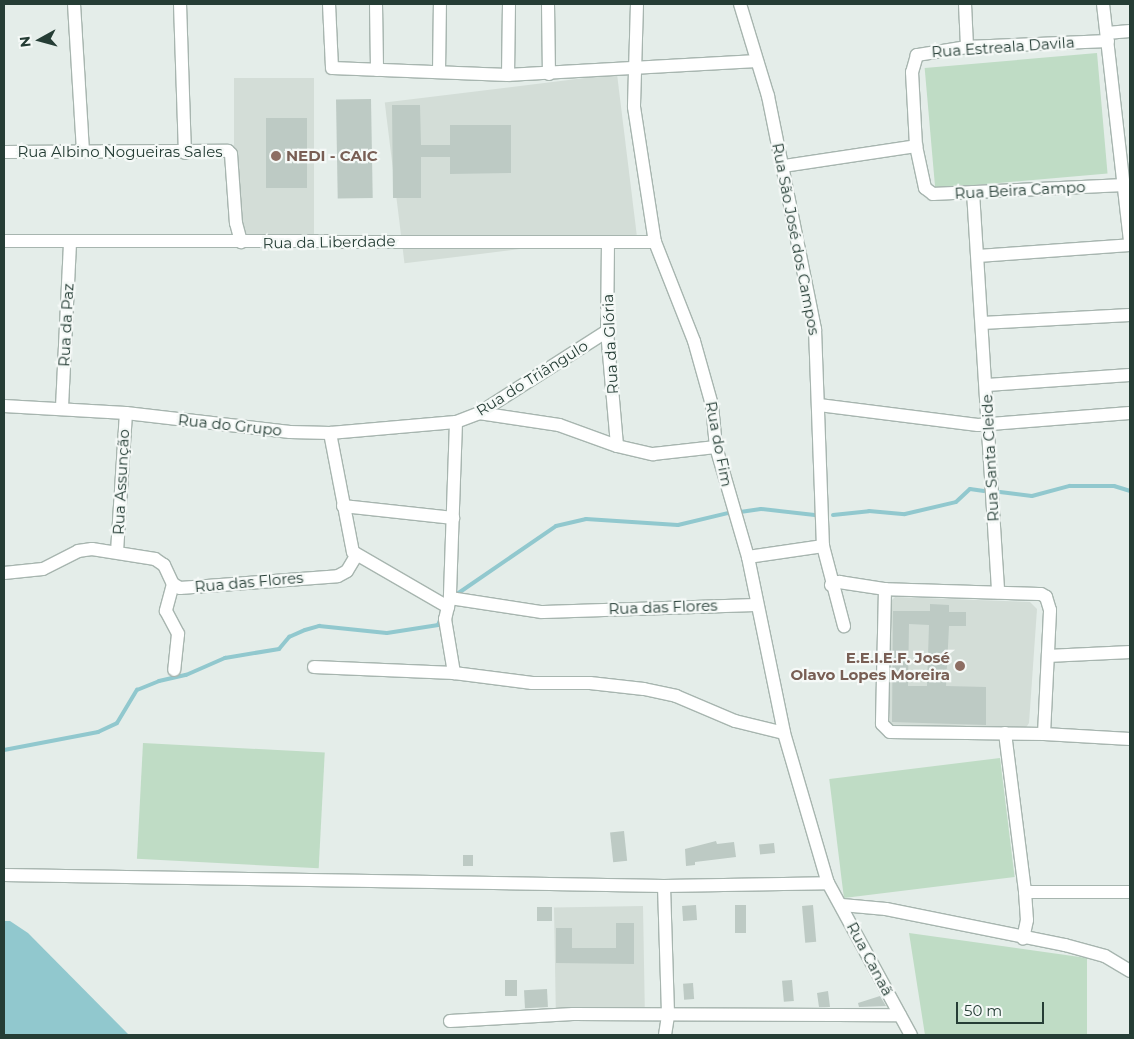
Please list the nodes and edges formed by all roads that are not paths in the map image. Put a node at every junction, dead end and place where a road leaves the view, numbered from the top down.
1 (74, 4) edge
2 (180, 4) edge
3 (329, 4) edge
4 (376, 4) edge
5 (440, 4) edge
6 (509, 4) edge
7 (548, 4) edge
8 (637, 4) edge
9 (740, 4) edge
10 (966, 4) edge
11 (1103, 4) edge
12 (1130, 31) edge
13 (1107, 37) junction
14 (967, 46) junction
15 (756, 61) junction
16 (636, 68) junction
17 (377, 70) junction
18 (439, 72) junction
19 (508, 74) junction
20 (549, 74) junction
21 (916, 146) junction
22 (83, 151) junction
23 (4, 152) edge
24 (185, 152) junction
25 (784, 166) junction
26 (1124, 186) junction
27 (973, 192) junction
28 (1130, 240) edge
29 (4, 241) edge
30 (70, 242) junction
31 (241, 242) junction
32 (608, 242) junction
33 (655, 242) junction
34 (1130, 246) edge
35 (978, 256) junction
36 (1130, 315) edge
37 (982, 323) junction
38 (607, 331) junction
39 (1130, 375) edge
40 (987, 385) junction
41 (819, 405) junction
42 (4, 406) edge
43 (62, 408) junction
44 (126, 413) junction
45 (479, 413) junction
46 (1130, 413) edge
47 (456, 422) junction
48 (990, 424) junction
49 (330, 433) junction
50 (617, 446) junction
51 (716, 447) junction
52 (343, 506) junction
53 (453, 518) junction
54 (824, 546) junction
55 (117, 552) junction
56 (356, 556) junction
57 (748, 557) junction
58 (4, 573) edge
59 (172, 584) junction
60 (831, 585) junction
61 (885, 589) junction
62 (998, 592) junction
63 (446, 602) junction
64 (757, 605) junction
65 (844, 626) dead end
66 (1130, 652) edge
67 (1048, 656) junction
68 (314, 667) dead end
69 (174, 670) dead end
70 (454, 673) junction
71 (784, 733) junction
72 (1006, 733) junction
73 (1044, 734) junction
74 (1130, 738) edge
75 (4, 875) edge
76 (828, 883) junction
77 (664, 886) junction
78 (1025, 892) junction
79 (1130, 892) edge
80 (842, 905) junction
81 (1023, 939) junction
82 (1130, 971) edge
83 (900, 1015) junction
84 (668, 1016) junction
85 (450, 1021) dead end
86 (665, 1035) edge
87 (911, 1035) edge

1 - 22 street
2 - 24 street
3 - 17 street
4 - 17 street
5 - 18 street
6 - 19 street
7 - 20 street
8 - 16 street, Rua do Fim
9 - 15 street, Rua São José dos Campos
10 - 14 street
11 - 13 street
12 - 13 street, Rua Estreala Davila
13 - 14 street, Rua Estreala Davila
13 - 26 street
14 - 21 street, Rua Estreala Davila
15 - 16 street
15 - 25 street, Rua São José dos Campos
16 - 20 street
16 - 33 street, Rua do Fim
17 - 18 street
18 - 19 street
19 - 20 street
21 - 25 street
21 - 27 street, Rua Beira Campo
22 - 23 street, Rua Albino Nogueiras Sales
22 - 24 street, Rua Albino Nogueiras Sales
24 - 31 street, Rua Albino Nogueiras Sales
25 - 41 street, Rua São José dos Campos
26 - 27 street, Rua Beira Campo
26 - 28 street
27 - 35 street, Rua Santa Cleide
29 - 30 street, Rua da Liberdade
30 - 31 street, Rua da Liberdade
30 - 43 street, Rua da Paz
31 - 32 street, Rua da Liberdade
32 - 33 street, Rua da Liberdade
32 - 38 street, Rua da Glória
33 - 51 street, Rua do Fim
34 - 35 street
35 - 37 street, Rua Santa Cleide
36 - 37 street
37 - 40 street, Rua Santa Cleide
38 - 45 street, Rua do Triângulo
38 - 50 street, Rua da Glória
39 - 40 street
40 - 48 street, Rua Santa Cleide
41 - 48 street
41 - 54 street, Rua São José dos Campos
42 - 43 street, Rua do Grupo
43 - 44 street, Rua do Grupo
44 - 49 street, Rua do Grupo
44 - 55 street, Rua Assunção
45 - 47 street, Rua do Triângulo
45 - 50 street
46 - 48 street
47 - 49 street, Rua do Grupo
47 - 53 street
48 - 62 street, Rua Santa Cleide
49 - 52 street
50 - 51 street
51 - 57 street, Rua do Fim
52 - 53 street
52 - 56 street
53 - 63 street
54 - 57 street
54 - 60 street, Rua São José dos Campos
55 - 58 street, Rua das Flores
55 - 59 street, Rua das Flores
56 - 59 street, Rua das Flores
56 - 63 street, Rua das Flores
57 - 64 street, Rua do Fim
59 - 69 street
60 - 61 street
60 - 65 street, Rua São José dos Campos
61 - 62 street
61 - 72 street
62 - 67 street
63 - 64 street, Rua das Flores
63 - 70 street
64 - 71 street, Rua do Fim
66 - 67 street
67 - 73 street
68 - 70 street
70 - 71 street
71 - 76 street, Rua do Fim
72 - 73 street
72 - 78 street
73 - 74 street
75 - 77 street
76 - 77 street
76 - 80 street, Rua Canaã
77 - 84 street
78 - 79 street
78 - 81 street
80 - 81 street
80 - 83 street, Rua Canaã
81 - 82 street
83 - 84 street
83 - 87 street, Rua Canaã
84 - 85 street
84 - 86 street

